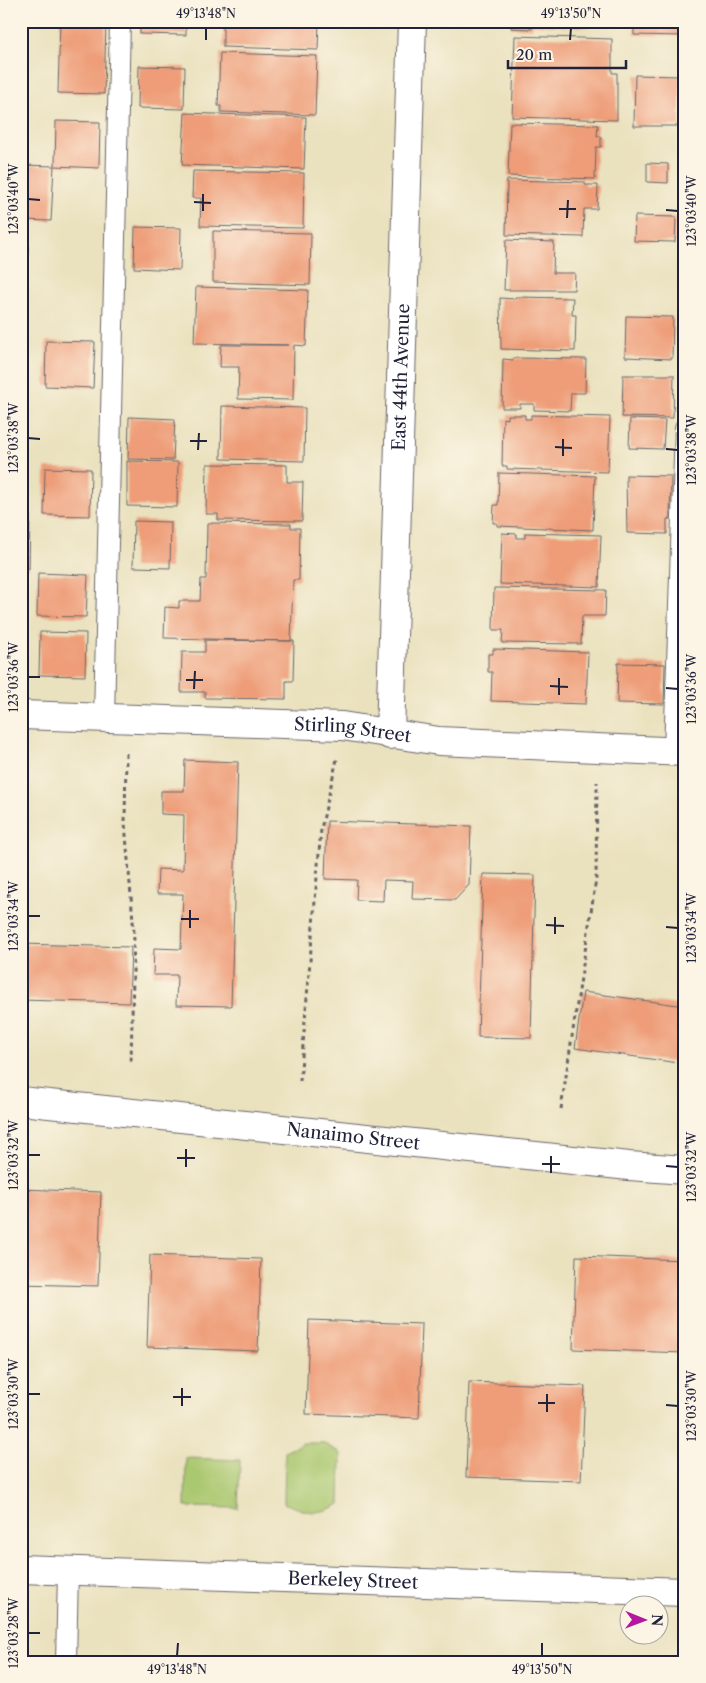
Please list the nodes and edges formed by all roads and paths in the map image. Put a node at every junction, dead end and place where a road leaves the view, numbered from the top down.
1 (120, 21) edge
2 (412, 21) edge
3 (685, 428) edge
4 (21, 716) edge
5 (104, 718) junction
6 (390, 735) junction
7 (126, 745) dead end
8 (679, 752) edge
9 (337, 758) dead end
10 (597, 782) dead end
11 (131, 1062) dead end
12 (300, 1081) dead end
13 (21, 1101) edge
14 (561, 1109) dead end
15 (685, 1170) edge
16 (21, 1569) edge
17 (68, 1572) junction
18 (685, 1592) edge
19 (66, 1662) edge

1 - 5 lane
2 - 6 street, East 44th Avenue
3 - 8 lane
4 - 5 street, Stirling Street
5 - 6 street, Stirling Street
6 - 8 street, Stirling Street
7 - 11 path
9 - 12 path
10 - 14 path
13 - 15 street, Nanaimo Street
16 - 17 street, Berkeley Street
17 - 18 street, Berkeley Street
17 - 19 lane

